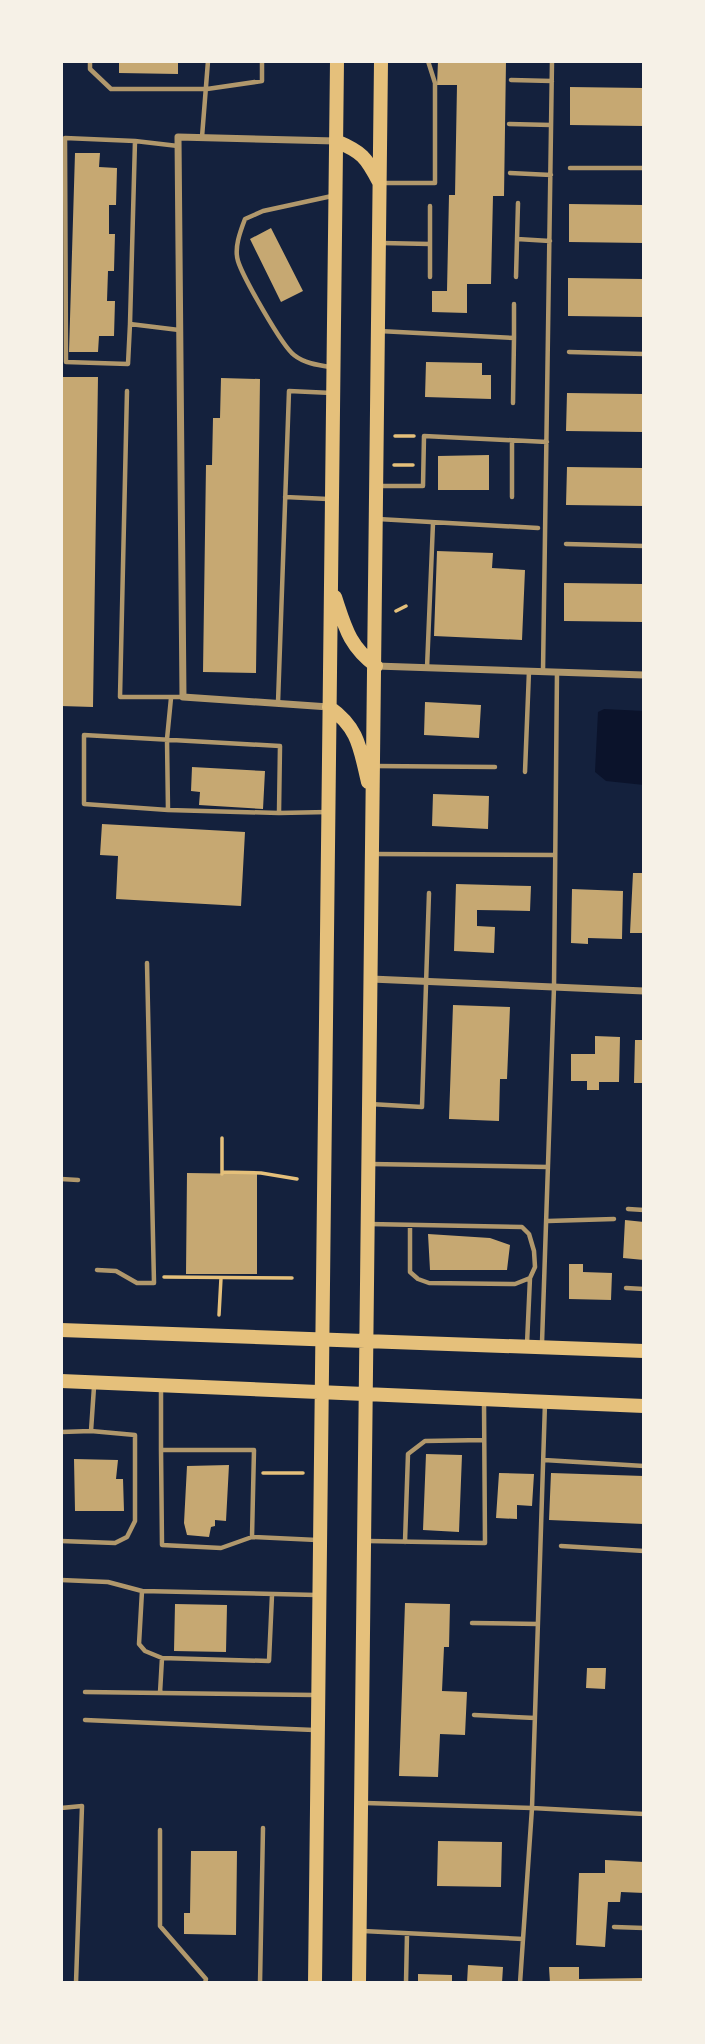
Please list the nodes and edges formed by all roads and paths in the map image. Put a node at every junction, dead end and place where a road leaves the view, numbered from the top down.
1 (90, 61) edge
2 (208, 61) edge
3 (262, 61) edge
4 (337, 61) edge
5 (381, 61) edge
6 (428, 61) edge
7 (552, 61) edge
8 (510, 80) dead end
9 (552, 81) junction
10 (207, 89) junction
11 (509, 124) dead end
12 (551, 125) junction
13 (202, 138) junction
14 (135, 141) junction
15 (336, 141) junction
16 (178, 146) junction
17 (570, 168) dead end
18 (644, 168) edge
19 (510, 173) dead end
20 (551, 175) junction
21 (380, 183) junction
22 (336, 195) junction
23 (518, 203) dead end
24 (430, 206) dead end
25 (517, 239) junction
26 (550, 241) junction
27 (379, 243) junction
28 (430, 244) junction
29 (430, 277) dead end
30 (516, 277) dead end
31 (514, 304) dead end
32 (130, 324) junction
33 (180, 331) junction
34 (379, 331) junction
35 (514, 338) junction
36 (569, 352) dead end
37 (644, 354) edge
38 (334, 368) junction
39 (127, 391) dead end
40 (334, 393) junction
41 (513, 403) dead end
42 (395, 436) dead end
43 (424, 436) junction
44 (512, 441) junction
45 (547, 443) junction
46 (394, 465) dead end
47 (415, 465) dead end
48 (377, 486) junction
49 (512, 496) dead end
50 (285, 498) junction
51 (333, 499) junction
52 (377, 519) junction
53 (433, 523) junction
54 (538, 528) dead end
55 (566, 544) dead end
56 (644, 546) edge
57 (332, 589) junction
58 (407, 606) dead end
59 (396, 611) dead end
60 (376, 666) junction
61 (427, 668) junction
62 (529, 671) junction
63 (543, 671) junction
64 (557, 672) junction
65 (644, 675) edge
66 (183, 697) junction
67 (171, 698) junction
68 (278, 704) junction
69 (330, 707) junction
70 (167, 739) junction
71 (374, 766) junction
72 (495, 768) dead end
73 (525, 772) dead end
74 (373, 800) junction
75 (168, 810) junction
76 (328, 811) junction
77 (279, 813) junction
78 (372, 854) junction
79 (555, 855) junction
80 (429, 893) dead end
81 (146, 963) dead end
82 (371, 979) junction
83 (427, 981) junction
84 (554, 987) junction
85 (644, 990) edge
86 (369, 1104) junction
87 (222, 1138) dead end
88 (369, 1164) junction
89 (548, 1167) junction
90 (61, 1179) edge
91 (297, 1179) dead end
92 (78, 1180) dead end
93 (628, 1209) dead end
94 (644, 1210) edge
95 (614, 1219) dead end
96 (548, 1221) junction
97 (368, 1224) junction
98 (410, 1226) junction
99 (97, 1270) dead end
100 (154, 1277) junction
101 (221, 1278) junction
102 (292, 1278) dead end
103 (530, 1278) junction
104 (626, 1288) dead end
105 (644, 1289) edge
106 (219, 1315) dead end
107 (61, 1330) edge
108 (323, 1339) junction
109 (367, 1341) junction
110 (526, 1347) junction
111 (542, 1348) junction
112 (644, 1351) edge
113 (61, 1381) edge
114 (94, 1382) junction
115 (161, 1385) junction
116 (323, 1391) junction
117 (365, 1394) junction
118 (484, 1399) junction
119 (545, 1402) junction
120 (644, 1406) edge
121 (91, 1431) junction
122 (61, 1432) edge
123 (484, 1440) junction
124 (161, 1450) junction
125 (544, 1460) junction
126 (644, 1465) edge
127 (254, 1473) junction
128 (303, 1473) dead end
129 (252, 1537) junction
130 (61, 1541) edge
131 (321, 1541) junction
132 (364, 1541) junction
133 (405, 1542) junction
134 (561, 1546) dead end
135 (644, 1551) edge
136 (61, 1580) edge
137 (142, 1591) junction
138 (272, 1595) junction
139 (321, 1595) junction
140 (472, 1623) dead end
141 (538, 1624) junction
142 (162, 1658) junction
143 (85, 1692) dead end
144 (160, 1693) junction
145 (320, 1695) junction
146 (474, 1716) dead end
147 (535, 1718) junction
148 (85, 1720) dead end
149 (319, 1730) junction
150 (361, 1803) junction
151 (61, 1808) edge
152 (532, 1808) junction
153 (644, 1814) edge
154 (263, 1828) dead end
155 (160, 1830) dead end
156 (614, 1927) dead end
157 (644, 1928) edge
158 (360, 1931) junction
159 (407, 1934) junction
160 (523, 1939) junction
161 (76, 1983) edge
162 (205, 1983) edge
163 (260, 1983) edge
164 (315, 1983) edge
165 (359, 1983) edge
166 (406, 1983) edge
167 (520, 1983) edge

1 - 10 lane
2 - 10 lane
3 - 10 lane
4 - 15 main road
5 - 21 main road
6 - 21 lane
7 - 9 lane
8 - 9 lane
9 - 12 lane
10 - 13 lane
11 - 12 lane
12 - 20 lane
13 - 15 street
13 - 16 street
14 - 16 lane
14 - 32 lane
14 - 32 lane
15 - 21 main road
15 - 22 main road
16 - 33 street
17 - 18 lane
19 - 20 lane
20 - 26 lane
21 - 27 main road
22 - 38 main road
22 - 38 lane
23 - 25 lane
24 - 28 lane
25 - 26 lane
25 - 30 lane
26 - 45 lane
27 - 28 lane
27 - 34 main road
28 - 29 lane
31 - 35 lane
32 - 33 lane
33 - 66 street
34 - 35 lane
34 - 48 main road
35 - 41 lane
36 - 37 lane
38 - 40 main road
39 - 67 lane
40 - 50 lane
40 - 51 main road
42 - 43 path
43 - 44 lane
43 - 48 lane
44 - 45 lane
44 - 49 lane
45 - 63 lane
46 - 47 path
48 - 52 main road
50 - 51 lane
50 - 68 lane
51 - 57 main road
52 - 53 lane
52 - 60 main road
53 - 54 lane
53 - 61 lane
55 - 56 lane
57 - 60 main road
57 - 69 main road
58 - 59 path
60 - 61 street
60 - 71 main road
61 - 62 street
62 - 63 street
62 - 73 lane
63 - 64 street
64 - 65 street
64 - 79 lane
66 - 67 lane
66 - 68 street
67 - 70 lane
68 - 69 street
69 - 74 main road
69 - 76 main road
70 - 75 lane
70 - 75 lane
70 - 77 lane
71 - 72 lane
71 - 74 main road
74 - 78 main road
75 - 77 lane
76 - 77 lane
76 - 108 main road
78 - 79 lane
78 - 82 main road
79 - 84 lane
80 - 83 lane
81 - 100 lane
82 - 83 street
82 - 86 main road
83 - 84 street
83 - 86 lane
84 - 85 street
84 - 89 lane
86 - 88 main road
87 - 91 path
88 - 89 lane
88 - 97 main road
89 - 96 lane
90 - 92 lane
93 - 94 lane
95 - 96 lane
96 - 111 lane
97 - 98 lane
97 - 109 main road
98 - 103 lane
98 - 103 lane
99 - 100 lane
100 - 101 path
101 - 102 path
101 - 106 path
103 - 110 lane
104 - 105 lane
107 - 108 main road
108 - 109 main road
108 - 116 main road
109 - 110 main road
109 - 117 main road
110 - 111 main road
111 - 112 main road
113 - 114 main road
114 - 115 main road
114 - 121 lane
115 - 116 main road
115 - 124 lane
116 - 117 main road
116 - 131 main road
117 - 118 main road
117 - 132 main road
118 - 119 main road
118 - 123 lane
119 - 120 main road
119 - 125 lane
121 - 122 lane
121 - 130 lane
123 - 133 lane
123 - 133 lane
124 - 127 lane
124 - 129 lane
125 - 126 lane
125 - 141 lane
127 - 128 path
127 - 129 lane
129 - 131 lane
131 - 139 main road
132 - 133 lane
132 - 150 main road
134 - 135 lane
136 - 137 lane
137 - 138 lane
137 - 142 lane
138 - 139 lane
138 - 142 lane
139 - 145 main road
140 - 141 lane
141 - 147 lane
142 - 144 lane
143 - 144 lane
144 - 145 lane
145 - 149 main road
146 - 147 lane
147 - 152 lane
148 - 149 lane
149 - 164 main road
150 - 152 lane
150 - 158 main road
151 - 161 lane
152 - 153 lane
152 - 160 lane
154 - 163 lane
155 - 162 lane
156 - 157 lane
158 - 159 lane
158 - 165 main road
159 - 160 lane
159 - 166 lane
160 - 167 lane

